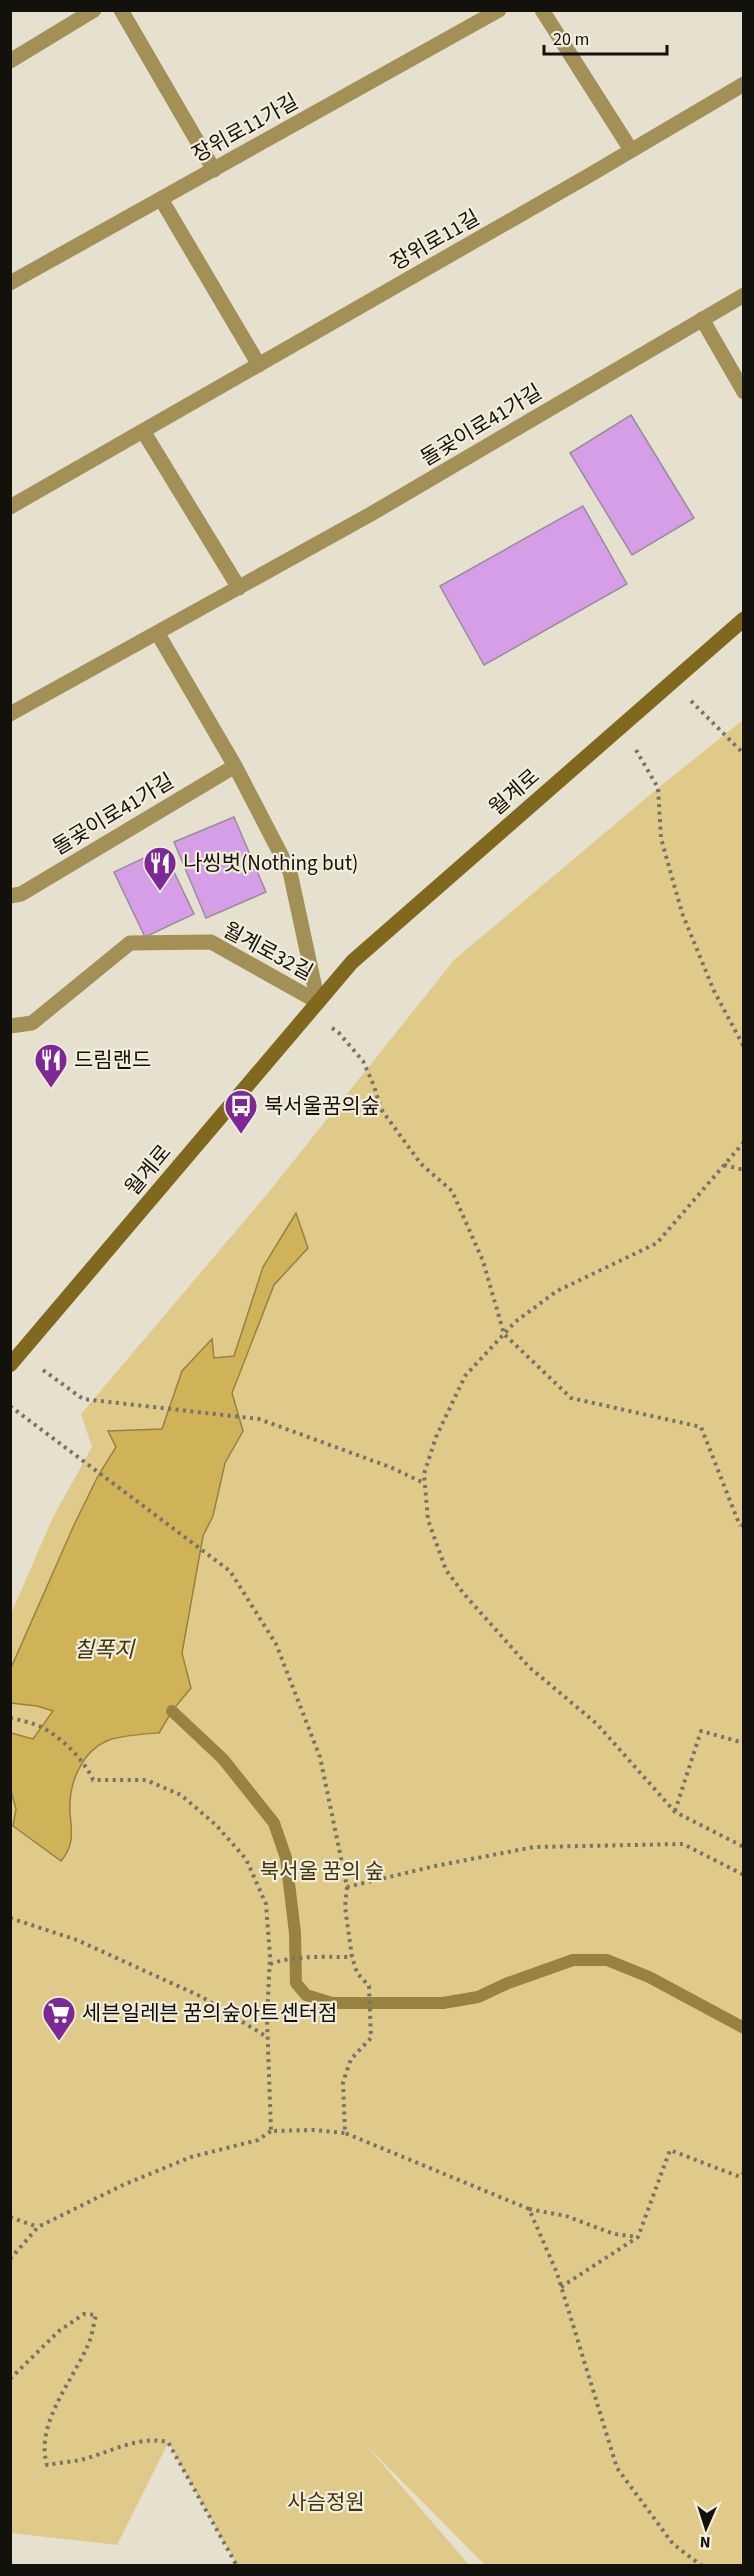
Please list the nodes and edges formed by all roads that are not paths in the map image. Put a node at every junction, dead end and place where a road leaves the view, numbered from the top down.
1 (94, 10) edge
2 (121, 10) edge
3 (499, 10) edge
4 (542, 10) edge
5 (10, 61) edge
6 (744, 84) edge
7 (631, 150) junction
8 (214, 170) junction
9 (161, 199) junction
10 (10, 283) edge
11 (744, 295) edge
12 (702, 320) junction
13 (259, 364) junction
14 (744, 392) edge
15 (143, 431) junction
16 (10, 507) edge
17 (239, 588) junction
18 (744, 619) edge
19 (158, 634) junction
20 (10, 714) edge
21 (235, 766) junction
22 (10, 896) edge
23 (314, 1007) junction
24 (10, 1026) edge
25 (15, 1359) edge

1 - 5 street
2 - 8 street
3 - 8 street, 장위로11가길
4 - 7 street
6 - 7 street, 장위로11길
7 - 13 street, 장위로11길
8 - 9 street, 장위로11가길
9 - 10 street, 장위로11가길
9 - 13 street
11 - 12 street, 돌곶이로41가길
12 - 14 street
12 - 17 street, 돌곶이로41가길
13 - 15 street, 장위로11길
15 - 16 street, 장위로11길
15 - 17 street
17 - 19 street, 돌곶이로41가길
18 - 23 main road, 월계로
19 - 20 street, 돌곶이로41가길
19 - 21 street
21 - 22 street, 돌곶이로41가길
21 - 23 street
23 - 24 street, 월계로32길
23 - 25 main road, 월계로

